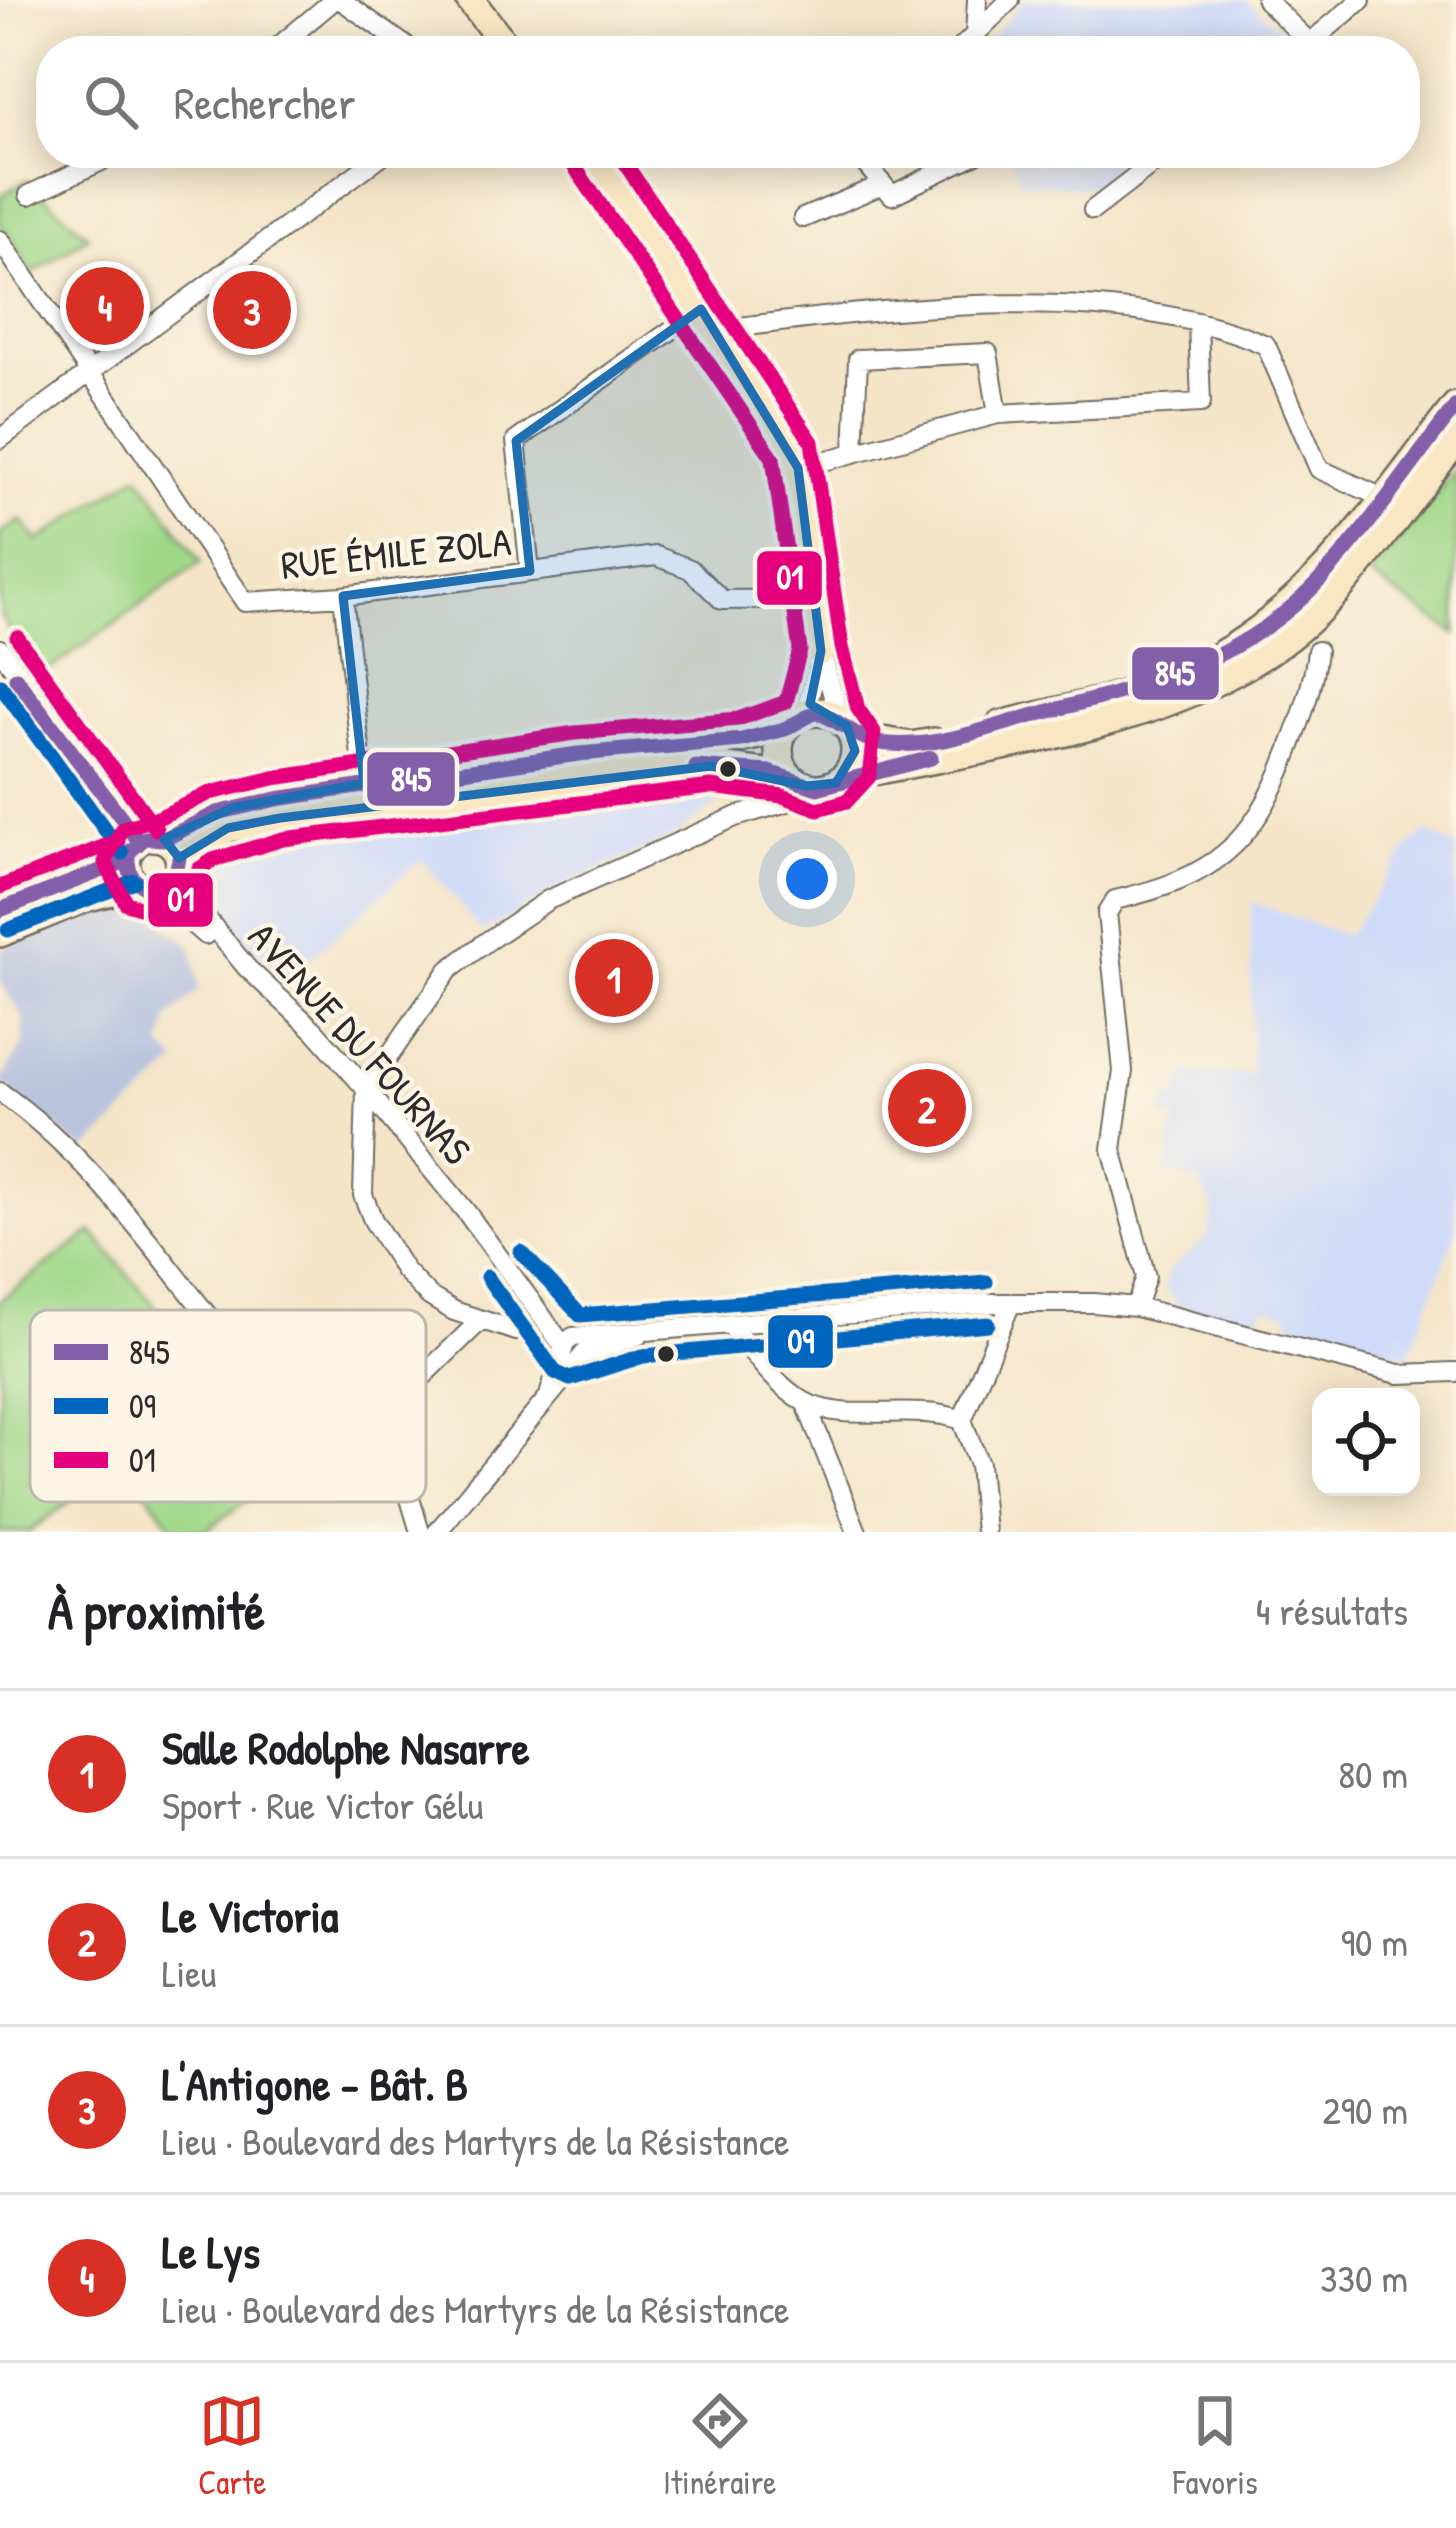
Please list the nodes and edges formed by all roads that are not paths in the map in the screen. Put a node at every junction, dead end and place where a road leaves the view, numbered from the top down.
1 (337, 0) edge
2 (470, 0) edge
3 (977, 0) edge
4 (1010, 0) edge
5 (1266, 0) edge
6 (1360, 0) edge
7 (292, 36) edge
8 (391, 36) edge
9 (498, 36) edge
10 (975, 36) joint
11 (1296, 36) edge
12 (1318, 36) edge
13 (86, 168) edge
14 (365, 168) edge
15 (602, 168) edge
16 (619, 168) edge
17 (866, 168) edge
18 (951, 168) edge
19 (1148, 168) edge
20 (609, 176) junction
21 (879, 186) junction
22 (29, 195) dead end
23 (1093, 210) dead end
24 (803, 218) dead end
25 (0, 240) edge
26 (708, 320) junction
27 (1198, 322) junction
28 (86, 375) junction
29 (1456, 406) edge
30 (998, 414) junction
31 (0, 440) edge
32 (1456, 441) edge
33 (854, 452) junction
34 (798, 468) junction
35 (1383, 498) junction
36 (530, 572) junction
37 (344, 596) junction
38 (815, 599) junction
39 (0, 649) edge
40 (821, 651) junction
41 (1318, 651) dead end
42 (8, 683) edge
43 (795, 722) junction
44 (846, 728) junction
45 (789, 776) junction
46 (844, 776) junction
47 (364, 782) junction
48 (817, 788) junction
49 (154, 865) junction
50 (0, 910) edge
51 (0, 933) edge
52 (366, 1089) junction
53 (0, 1092) edge
54 (1011, 1303) junction
55 (1136, 1307) junction
56 (201, 1310) edge
57 (481, 1320) junction
58 (730, 1326) junction
59 (516, 1330) dead end
60 (574, 1347) junction
61 (1456, 1372) edge
62 (426, 1373) edge
63 (806, 1404) junction
64 (962, 1420) junction
65 (411, 1502) edge
66 (420, 1532) edge
67 (437, 1532) edge
68 (857, 1532) edge
69 (986, 1532) edge

1 - 7 street
1 - 8 street
2 - 9 main road
3 - 10 street
4 - 10 street
5 - 11 street
6 - 12 street
13 - 22 street
14 - 28 street
15 - 20 main road
16 - 20 street
17 - 21 street
18 - 21 street
19 - 23 street
20 - 26 main road
21 - 24 street
25 - 28 street
26 - 27 street
26 - 34 main road
26 - 36 street
27 - 30 street
27 - 35 street
28 - 31 street
28 - 37 street, RUE ÉMILE ZOLA
29 - 35 main road
30 - 33 street
30 - 33 street
32 - 46 main road
33 - 34 street
34 - 38 main road
35 - 44 main road
36 - 37 street, RUE ÉMILE ZOLA
36 - 38 street, RUE ÉMILE ZOLA
37 - 47 street
38 - 40 main road
39 - 42 street, AVENUE DU FOURNAS
40 - 43 street
40 - 44 street
41 - 55 street
42 - 49 street, AVENUE DU FOURNAS
43 - 44 main road
43 - 45 main road
43 - 47 main road
44 - 46 main road
45 - 48 main road
45 - 49 main road
46 - 48 main road
47 - 49 main road
48 - 52 street
49 - 50 main road
49 - 51 main road
49 - 52 street, AVENUE DU FOURNAS
52 - 57 street
52 - 60 street, AVENUE DU FOURNAS
53 - 56 street
54 - 55 street
54 - 58 street
54 - 64 street
55 - 61 street
57 - 59 street
57 - 62 street
58 - 60 street
58 - 63 street
60 - 67 street
63 - 64 street
63 - 68 street
64 - 69 street
65 - 66 street

